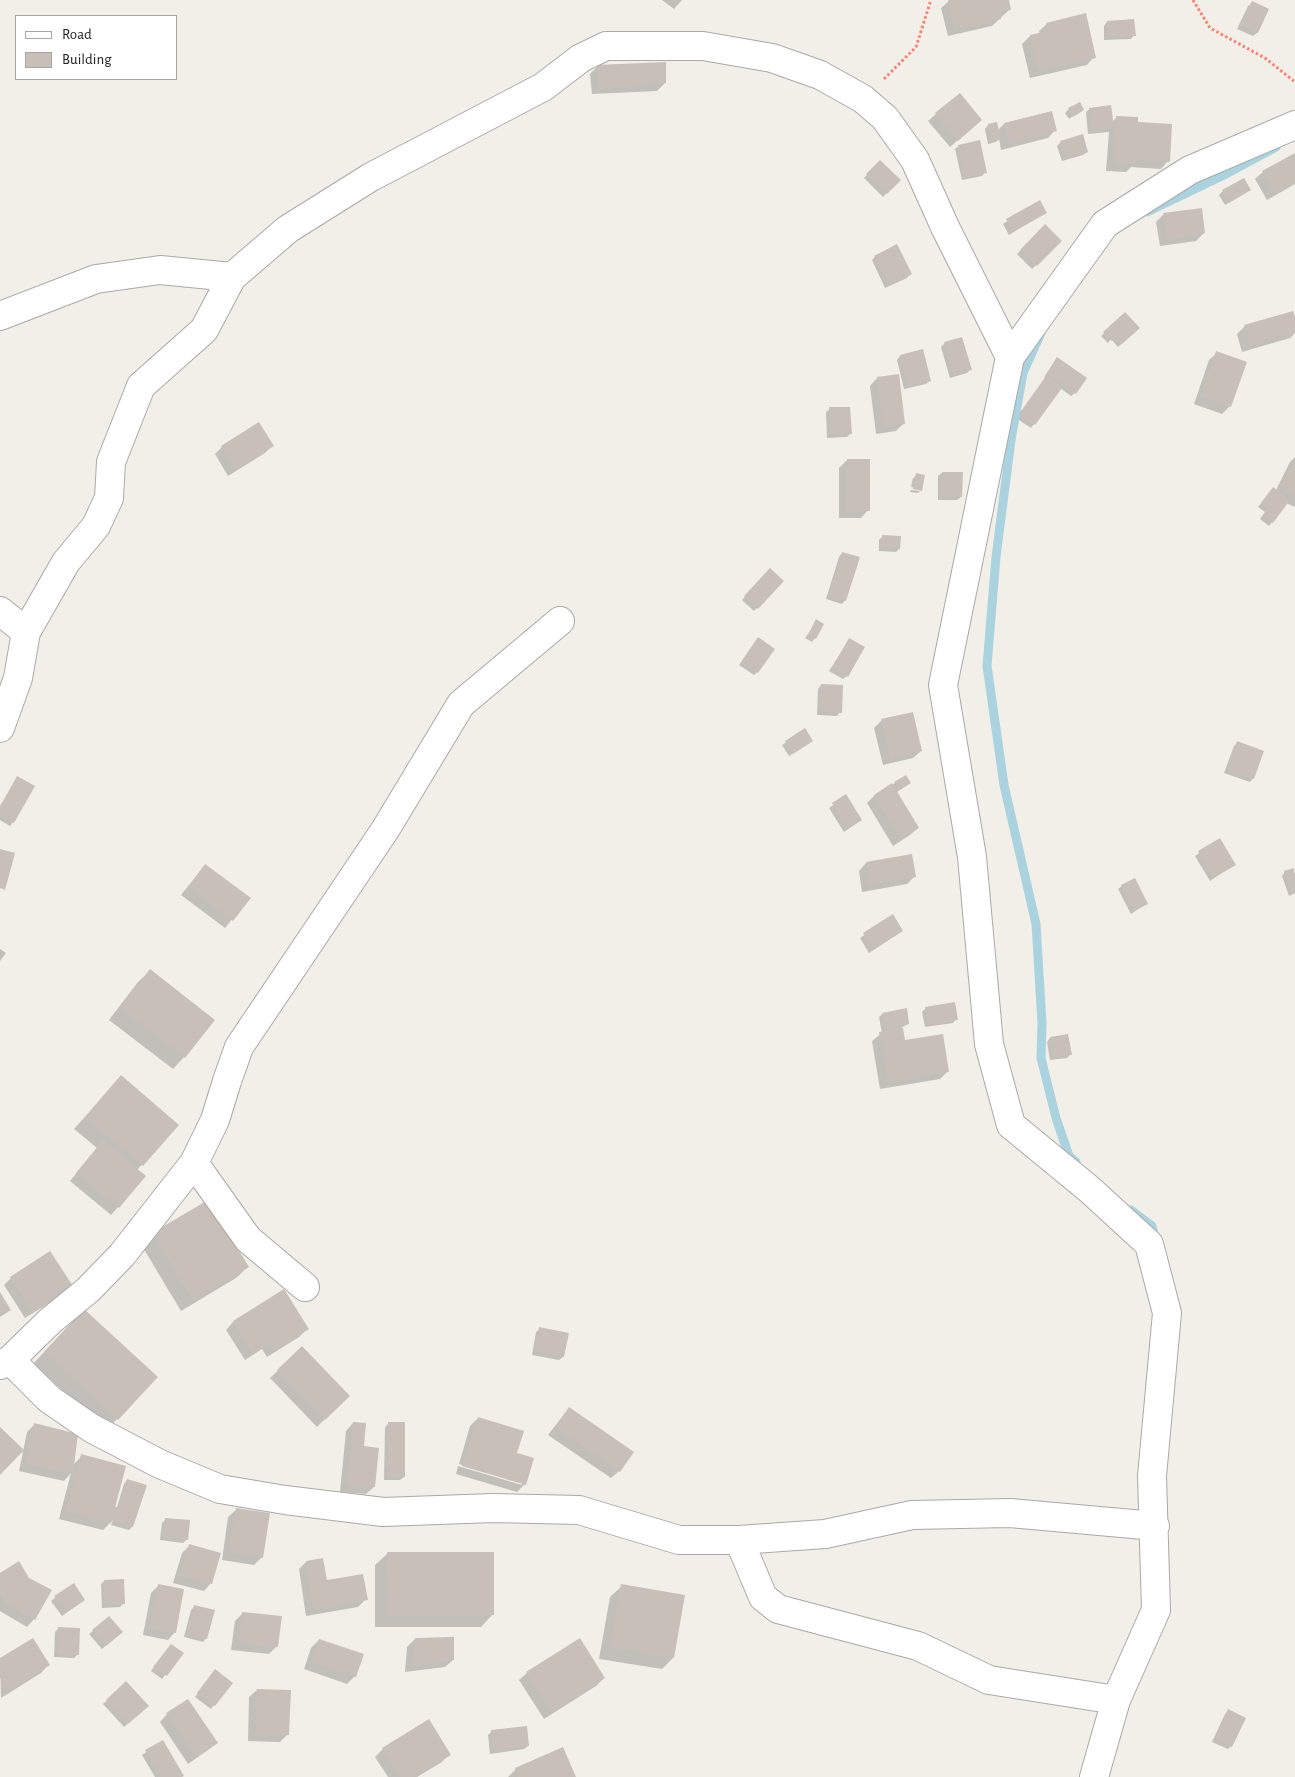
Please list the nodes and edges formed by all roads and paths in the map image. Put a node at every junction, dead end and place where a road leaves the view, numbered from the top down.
1 (931, 0) edge
2 (1193, 0) edge
3 (1295, 82) edge
4 (863, 99) junction
5 (1295, 125) edge
6 (232, 277) junction
7 (0, 316) edge
8 (1010, 357) junction
9 (0, 611) edge
10 (560, 621) dead end
11 (26, 632) junction
12 (0, 728) edge
13 (194, 1163) junction
14 (305, 1287) dead end
15 (5, 1363) edge
16 (1155, 1526) junction
17 (738, 1540) junction
18 (1116, 1700) junction
19 (1094, 1777) edge

1 - 4 path
2 - 3 path
4 - 6 street
4 - 8 street
5 - 8 street
6 - 7 street
6 - 11 street
8 - 16 street
9 - 11 street
10 - 13 street
11 - 12 street
13 - 14 street
13 - 15 street
15 - 17 street
16 - 17 street
16 - 18 street
17 - 18 street
18 - 19 street

